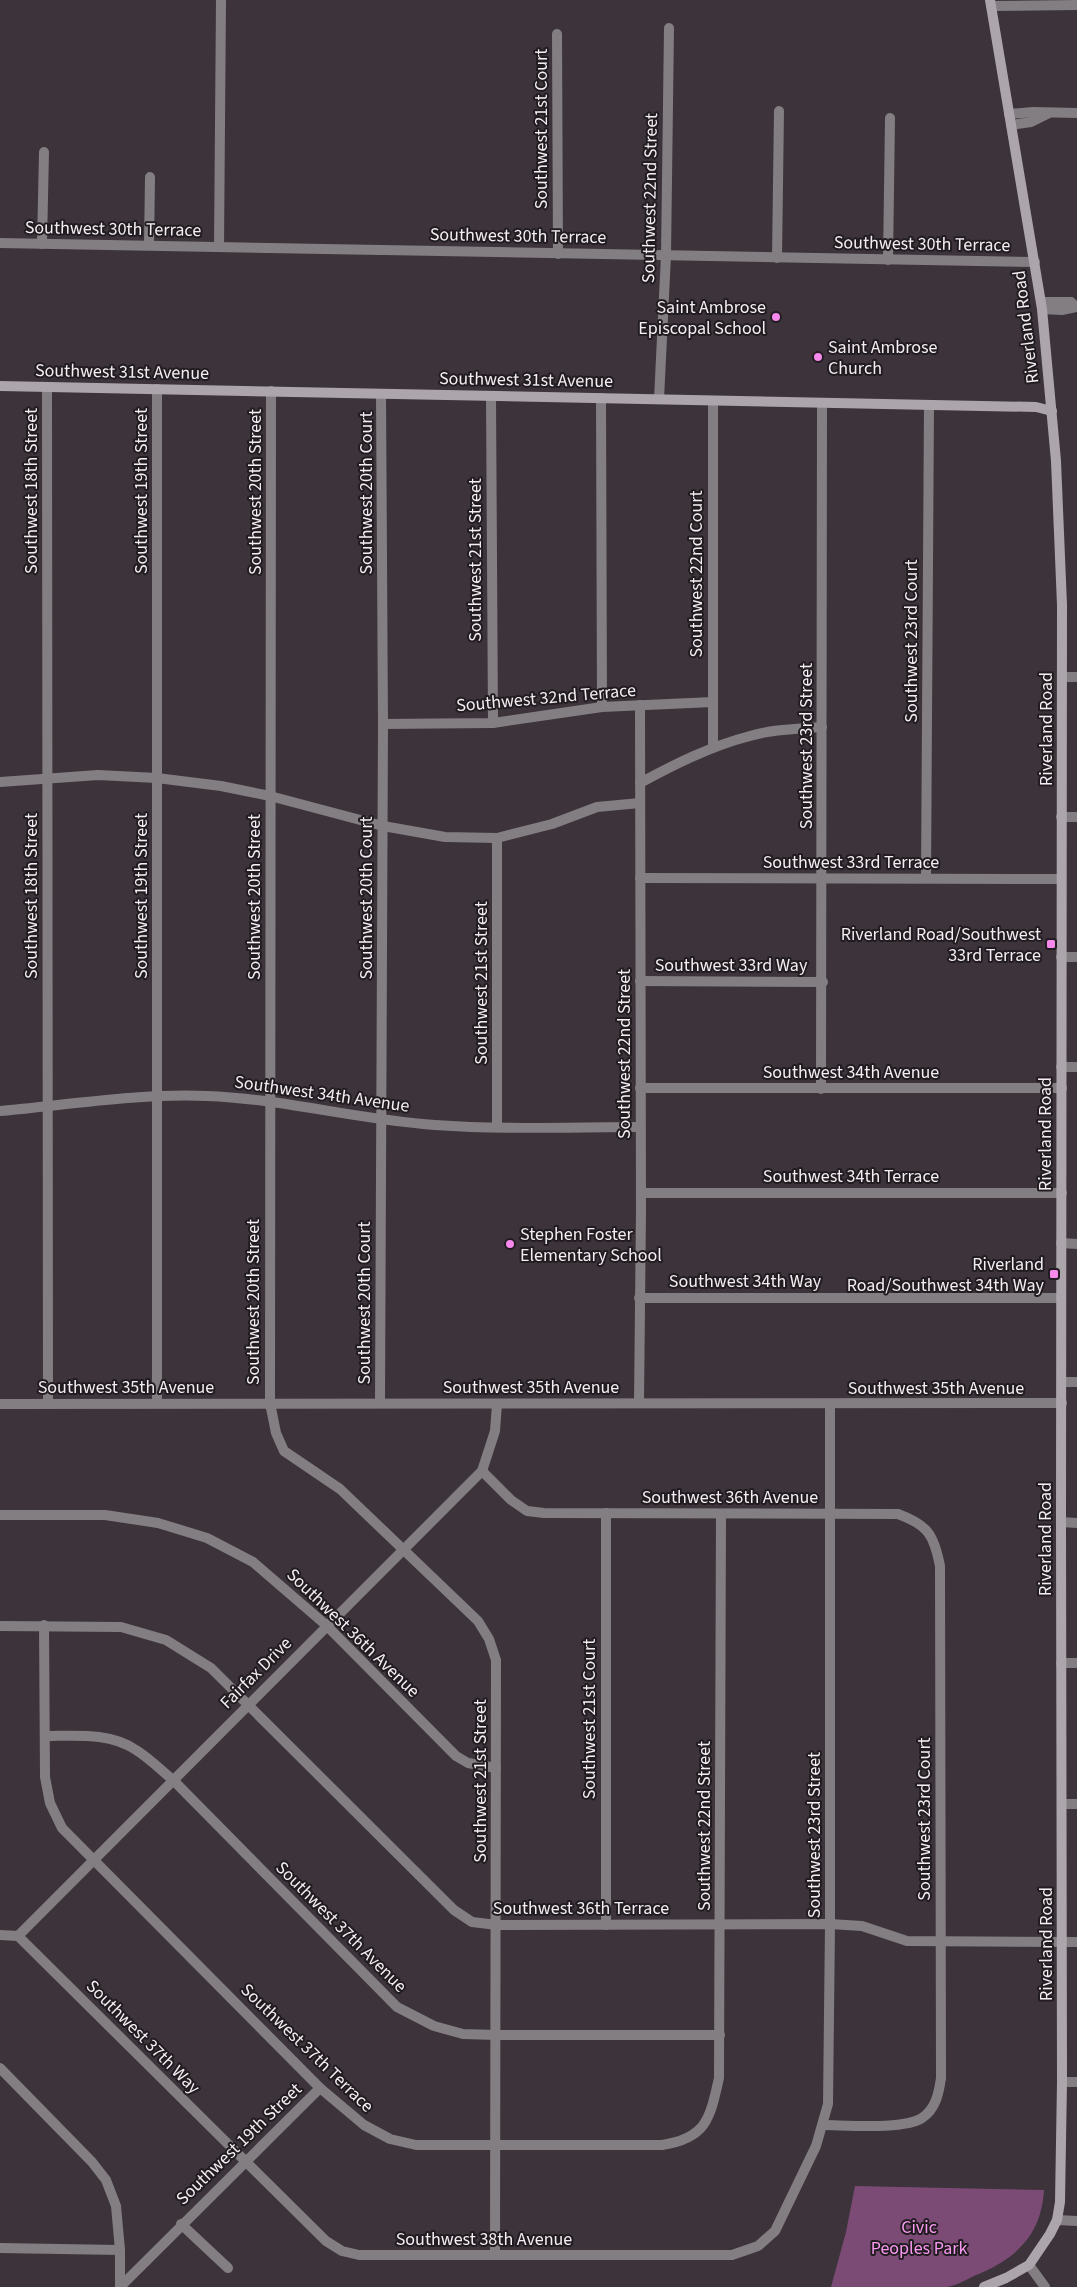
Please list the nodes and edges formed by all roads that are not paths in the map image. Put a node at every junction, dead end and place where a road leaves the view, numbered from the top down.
1 (221, 0) edge
2 (990, 3) edge
3 (1077, 5) edge
4 (669, 28) dead end
5 (557, 34) dead end
6 (779, 111) dead end
7 (1050, 113) junction
8 (1077, 113) edge
9 (1010, 114) junction
10 (890, 118) dead end
11 (1011, 125) junction
12 (44, 152) dead end
13 (150, 177) dead end
14 (0, 243) edge
15 (42, 244) junction
16 (149, 246) junction
17 (219, 246) junction
18 (558, 254) junction
19 (666, 255) junction
20 (777, 258) junction
21 (888, 260) junction
22 (1034, 262) junction
23 (1041, 306) junction
24 (1076, 307) edge
25 (0, 386) edge
26 (47, 387) junction
27 (157, 389) junction
28 (272, 391) junction
29 (381, 394) junction
30 (491, 396) junction
31 (601, 398) junction
32 (660, 399) junction
33 (712, 401) junction
34 (822, 403) junction
35 (929, 405) junction
36 (1052, 411) junction
37 (1062, 677) junction
38 (1077, 677) edge
39 (713, 702) junction
40 (640, 705) junction
41 (602, 707) junction
42 (493, 723) junction
43 (383, 724) junction
44 (822, 727) junction
45 (713, 748) junction
46 (47, 778) junction
47 (157, 778) junction
48 (0, 782) edge
49 (640, 783) junction
50 (270, 796) junction
51 (640, 803) junction
52 (1062, 817) junction
53 (1077, 817) edge
54 (382, 826) junction
55 (497, 838) junction
56 (640, 878) junction
57 (822, 878) junction
58 (926, 878) junction
59 (1061, 879) junction
60 (1061, 957) junction
61 (1077, 957) edge
62 (640, 981) junction
63 (823, 982) junction
64 (1061, 1067) junction
65 (1077, 1067) edge
66 (640, 1088) junction
67 (1062, 1088) junction
68 (821, 1089) junction
69 (157, 1097) junction
70 (269, 1101) junction
71 (47, 1106) junction
72 (0, 1111) edge
73 (381, 1118) junction
74 (497, 1127) junction
75 (639, 1127) junction
76 (641, 1192) junction
77 (1062, 1193) junction
78 (1061, 1243) junction
79 (1077, 1244) edge
80 (639, 1298) junction
81 (1061, 1298) junction
82 (1062, 1382) junction
83 (1077, 1382) edge
84 (157, 1403) junction
85 (270, 1403) junction
86 (380, 1403) junction
87 (639, 1403) junction
88 (1062, 1403) junction
89 (0, 1404) edge
90 (48, 1404) junction
91 (498, 1404) junction
92 (830, 1405) junction
93 (482, 1470) junction
94 (606, 1513) junction
95 (831, 1513) junction
96 (721, 1514) junction
97 (0, 1515) edge
98 (1061, 1522) junction
99 (1077, 1523) edge
100 (928, 1533) joint
101 (405, 1549) junction
102 (44, 1625) junction
103 (326, 1625) junction
104 (0, 1626) edge
105 (1061, 1663) junction
106 (1077, 1663) edge
107 (248, 1704) junction
108 (45, 1736) junction
109 (496, 1768) junction
110 (173, 1780) junction
111 (1062, 1804) junction
112 (1077, 1804) edge
113 (93, 1860) junction
114 (830, 1924) junction
115 (497, 1925) junction
116 (606, 1925) junction
117 (721, 1925) junction
118 (0, 1936) edge
119 (18, 1936) junction
120 (940, 1942) junction
121 (1062, 1942) junction
122 (1077, 1942) edge
123 (496, 2035) junction
124 (720, 2035) junction
125 (0, 2068) edge
126 (1062, 2082) junction
127 (1077, 2082) edge
128 (320, 2088) junction
129 (823, 2125) junction
130 (697, 2133) joint
131 (495, 2146) junction
132 (245, 2161) junction
133 (1057, 2220) junction
134 (1077, 2221) edge
135 (181, 2224) junction
136 (758, 2246) joint
137 (0, 2248) edge
138 (120, 2250) junction
139 (495, 2255) junction
140 (1029, 2265) junction
141 (228, 2268) dead end
142 (120, 2287) edge
143 (984, 2287) edge
144 (1046, 2287) edge

1 - 17 street
2 - 3 street
2 - 9 street, Riverland Road
4 - 19 street, Southwest 22nd Street
5 - 18 street, Southwest 21st Court
6 - 20 street
7 - 8 street
7 - 9 street
7 - 11 street
9 - 11 street, Riverland Road
10 - 21 street
11 - 22 street, Riverland Road
12 - 15 street
13 - 16 street
14 - 15 street, Southwest 30th Terrace
15 - 16 street, Southwest 30th Terrace
16 - 17 street, Southwest 30th Terrace
17 - 18 street, Southwest 30th Terrace
18 - 19 street, Southwest 30th Terrace
19 - 20 street, Southwest 30th Terrace
19 - 32 street, Southwest 22nd Street
20 - 21 street, Southwest 30th Terrace
21 - 22 street, Southwest 30th Terrace
22 - 23 street, Riverland Road
23 - 24 street
23 - 36 street, Riverland Road
25 - 26 street, Southwest 31st Avenue
26 - 27 street, Southwest 31st Avenue
26 - 46 street, Southwest 18th Street
27 - 28 street, Southwest 31st Avenue
27 - 47 street, Southwest 19th Street
28 - 29 street, Southwest 31st Avenue
28 - 50 street, Southwest 20th Street
29 - 30 street, Southwest 31st Avenue
29 - 43 street, Southwest 20th Court
30 - 31 street, Southwest 31st Avenue
30 - 42 street, Southwest 21st Street
31 - 32 street, Southwest 31st Avenue
31 - 41 street
32 - 33 street, Southwest 31st Avenue
33 - 34 street, Southwest 31st Avenue
33 - 39 street, Southwest 22nd Court
34 - 35 street, Southwest 31st Avenue
34 - 44 street, Southwest 23rd Street
35 - 36 street, Southwest 31st Avenue
35 - 58 street, Southwest 23rd Court
36 - 37 street, Riverland Road
37 - 38 street
37 - 52 street, Riverland Road
39 - 40 street, Southwest 32nd Terrace
39 - 45 street, Southwest 22nd Court
40 - 41 street, Southwest 32nd Terrace
40 - 49 street, Southwest 22nd Street
41 - 42 street, Southwest 32nd Terrace
42 - 43 street, Southwest 32nd Terrace
43 - 54 street, Southwest 20th Court
44 - 45 street
44 - 57 street, Southwest 23rd Street
45 - 49 street
46 - 47 street
46 - 48 street
46 - 71 street, Southwest 18th Street
47 - 50 street
47 - 69 street, Southwest 19th Street
49 - 51 street, Southwest 22nd Street
50 - 54 street
50 - 70 street, Southwest 20th Street
51 - 55 street
51 - 56 street, Southwest 22nd Street
52 - 53 street
52 - 59 street, Riverland Road
54 - 55 street
54 - 73 street, Southwest 20th Court
55 - 74 street, Southwest 21st Street
56 - 57 street, Southwest 33rd Terrace
56 - 62 street, Southwest 22nd Street
57 - 58 street, Southwest 33rd Terrace
57 - 63 street, Southwest 23rd Street
58 - 59 street, Southwest 33rd Terrace
59 - 60 street, Riverland Road
60 - 61 street
60 - 64 street, Riverland Road
62 - 63 street, Southwest 33rd Way
62 - 66 street, Southwest 22nd Street
63 - 68 street, Southwest 23rd Street
64 - 65 street
64 - 67 street, Riverland Road
66 - 68 street, Southwest 34th Avenue
66 - 75 street, Southwest 22nd Street
67 - 68 street, Southwest 34th Avenue
67 - 77 street, Riverland Road
69 - 70 street, Southwest 34th Avenue
69 - 71 street, Southwest 34th Avenue
69 - 84 street, Southwest 19th Street
70 - 73 street, Southwest 34th Avenue
70 - 85 street, Southwest 20th Street
71 - 72 street, Southwest 34th Avenue
71 - 90 street, Southwest 18th Street
73 - 74 street, Southwest 34th Avenue
73 - 86 street, Southwest 20th Court
74 - 75 street, Southwest 34th Avenue
75 - 76 street, Southwest 22nd Street
76 - 77 street, Southwest 34th Terrace
76 - 80 street, Southwest 22nd Street
77 - 78 street, Riverland Road
78 - 79 street
78 - 81 street, Riverland Road
80 - 81 street, Southwest 34th Way
80 - 87 street, Southwest 22nd Street
81 - 82 street, Riverland Road
82 - 83 street
82 - 88 street, Riverland Road
84 - 85 street, Southwest 35th Avenue
84 - 90 street, Southwest 35th Avenue
85 - 86 street, Southwest 35th Avenue
85 - 101 street, Southwest 21st Street
86 - 91 street, Southwest 35th Avenue
87 - 91 street, Southwest 35th Avenue
87 - 92 street, Southwest 35th Avenue
88 - 92 street, Southwest 35th Avenue
88 - 98 street, Riverland Road
89 - 90 street, Southwest 35th Avenue
91 - 93 street, Fairfax Drive
92 - 95 street, Southwest 23rd Street
93 - 94 street, Southwest 36th Avenue
93 - 101 street, Fairfax Drive
94 - 96 street, Southwest 36th Avenue
94 - 116 street, Southwest 21st Court
95 - 96 street, Southwest 36th Avenue
95 - 100 street, Southwest 36th Avenue
95 - 114 street, Southwest 23rd Street
96 - 117 street, Southwest 22nd Street
97 - 103 street, Southwest 36th Avenue
98 - 99 street
98 - 105 street, Riverland Road
100 - 120 street, Southwest 23rd Court
101 - 103 street, Fairfax Drive
101 - 109 street, Southwest 21st Street
102 - 104 street, Southwest 36th Terrace
102 - 107 street, Southwest 36th Terrace
102 - 108 street
103 - 107 street, Fairfax Drive
103 - 109 street, Southwest 36th Avenue
105 - 106 street
105 - 111 street, Riverland Road
107 - 110 street, Fairfax Drive
107 - 115 street, Southwest 36th Terrace
108 - 110 street, Southwest 37th Avenue
108 - 113 street
109 - 115 street, Southwest 21st Street
110 - 113 street, Fairfax Drive
110 - 123 street, Southwest 37th Avenue
111 - 112 street
111 - 121 street, Riverland Road
113 - 119 street, Fairfax Drive
113 - 128 street, Southwest 37th Terrace
114 - 117 street, Southwest 36th Terrace
114 - 120 street, Southwest 36th Terrace
114 - 129 street, Southwest 23rd Street
115 - 116 street, Southwest 36th Terrace
115 - 123 street, Southwest 21st Street
116 - 117 street, Southwest 36th Terrace
117 - 124 street, Southwest 22nd Street
118 - 119 street
119 - 132 street, Southwest 37th Way
120 - 121 street, Southwest 36th Terrace
120 - 129 street, Southwest 23rd Court
121 - 122 street, Southwest 36th Terrace
121 - 126 street, Riverland Road
123 - 124 street, Southwest 37th Avenue
123 - 131 street, Southwest 21st Street
124 - 130 street, Southwest 22nd Street
125 - 138 street
126 - 127 street
126 - 133 street, Riverland Road
128 - 131 street, Southwest 37th Terrace
128 - 132 street, Southwest 19th Street
129 - 136 street, Southwest 23rd Street
130 - 131 street, Southwest 37th Terrace
131 - 139 street, Southwest 21st Street
132 - 135 street, Southwest 19th Street
132 - 139 street, Southwest 38th Avenue
133 - 134 street
133 - 140 street, Riverland Road
135 - 141 street, Southwest 19th Street
135 - 142 street, Southwest 19th Street
136 - 139 street, Southwest 38th Avenue
137 - 138 street
138 - 142 street
140 - 143 street, Riverland Road
140 - 144 street

